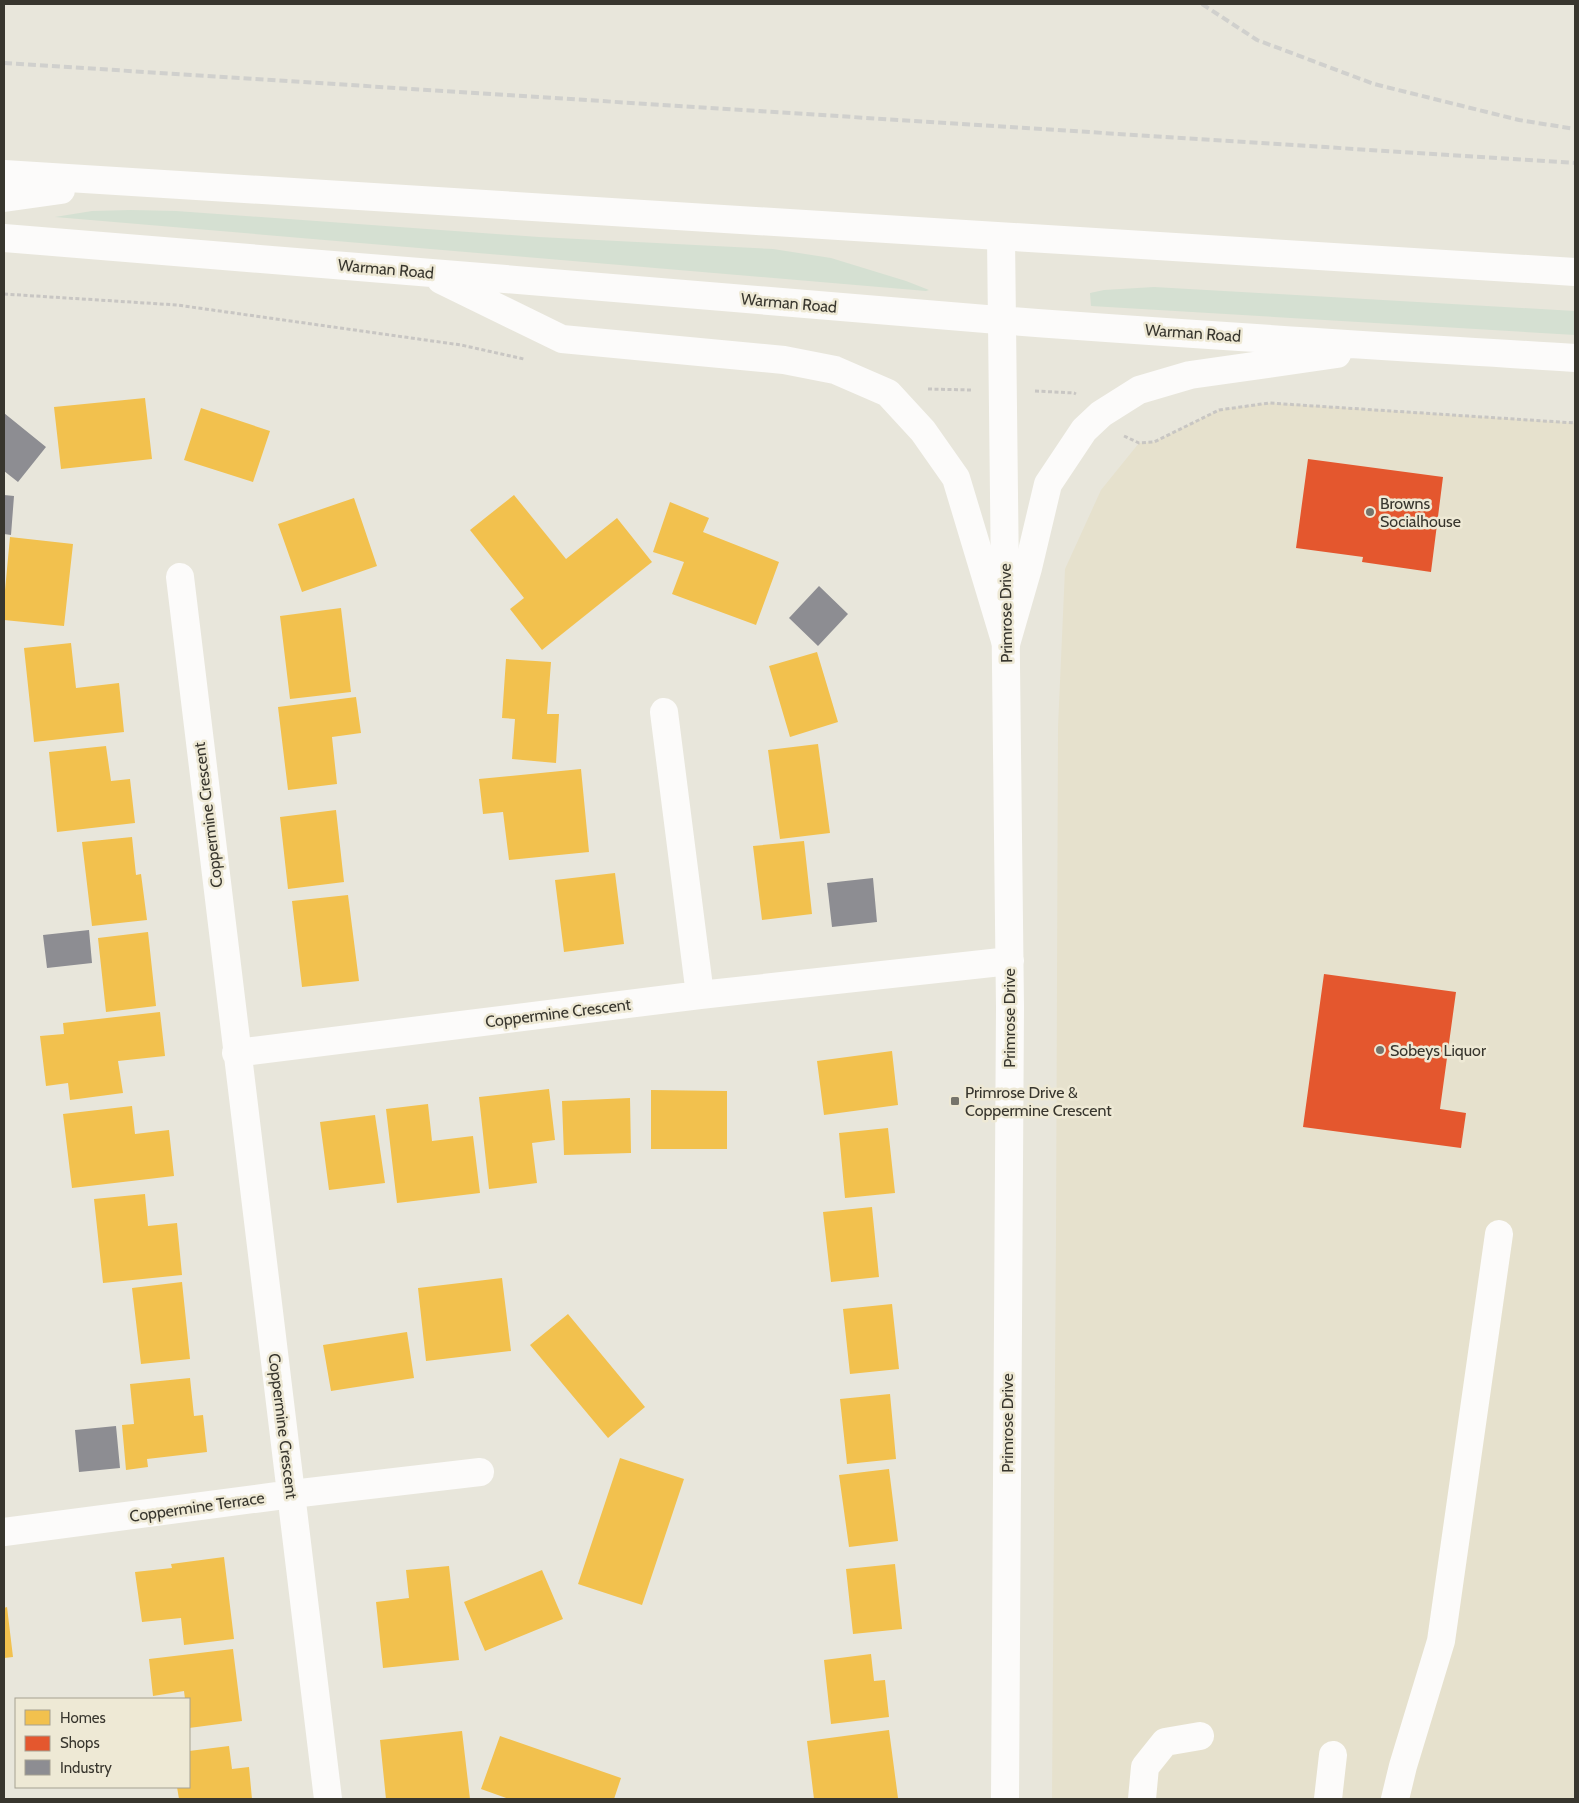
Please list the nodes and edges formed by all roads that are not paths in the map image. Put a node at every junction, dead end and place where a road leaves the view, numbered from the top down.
1 (4, 174) edge
2 (120, 181) junction
3 (4, 198) edge
4 (4, 238) edge
5 (1001, 238) junction
6 (1575, 272) edge
7 (426, 273) junction
8 (1001, 320) junction
9 (1392, 346) junction
10 (1575, 358) edge
11 (180, 577) dead end
12 (1006, 644) junction
13 (664, 712) dead end
14 (1010, 961) junction
15 (700, 995) junction
16 (236, 1053) junction
17 (1499, 1234) dead end
18 (480, 1472) dead end
19 (292, 1494) junction
20 (4, 1532) edge
21 (1200, 1736) dead end
22 (1333, 1755) dead end
23 (328, 1799) edge
24 (1005, 1799) edge
25 (1142, 1799) edge
26 (1328, 1799) edge
27 (1395, 1799) edge

1 - 2 main road
2 - 3 main road
2 - 5 main road
4 - 7 main road, Warman Road
5 - 6 main road
5 - 8 main road, Primrose Drive
7 - 8 main road, Warman Road
7 - 12 main road
8 - 9 main road, Warman Road
8 - 12 main road, Primrose Drive
9 - 10 main road, Warman Road
9 - 12 main road
11 - 16 main road, Coppermine Crescent
12 - 14 main road, Primrose Drive
13 - 15 main road
14 - 15 main road, Coppermine Crescent
14 - 24 main road, Primrose Drive
15 - 16 main road, Coppermine Crescent
16 - 19 main road, Coppermine Crescent
17 - 27 main road
18 - 19 main road, Coppermine Terrace
19 - 20 main road, Coppermine Terrace
19 - 23 main road, Coppermine Crescent
21 - 25 main road
22 - 26 main road

